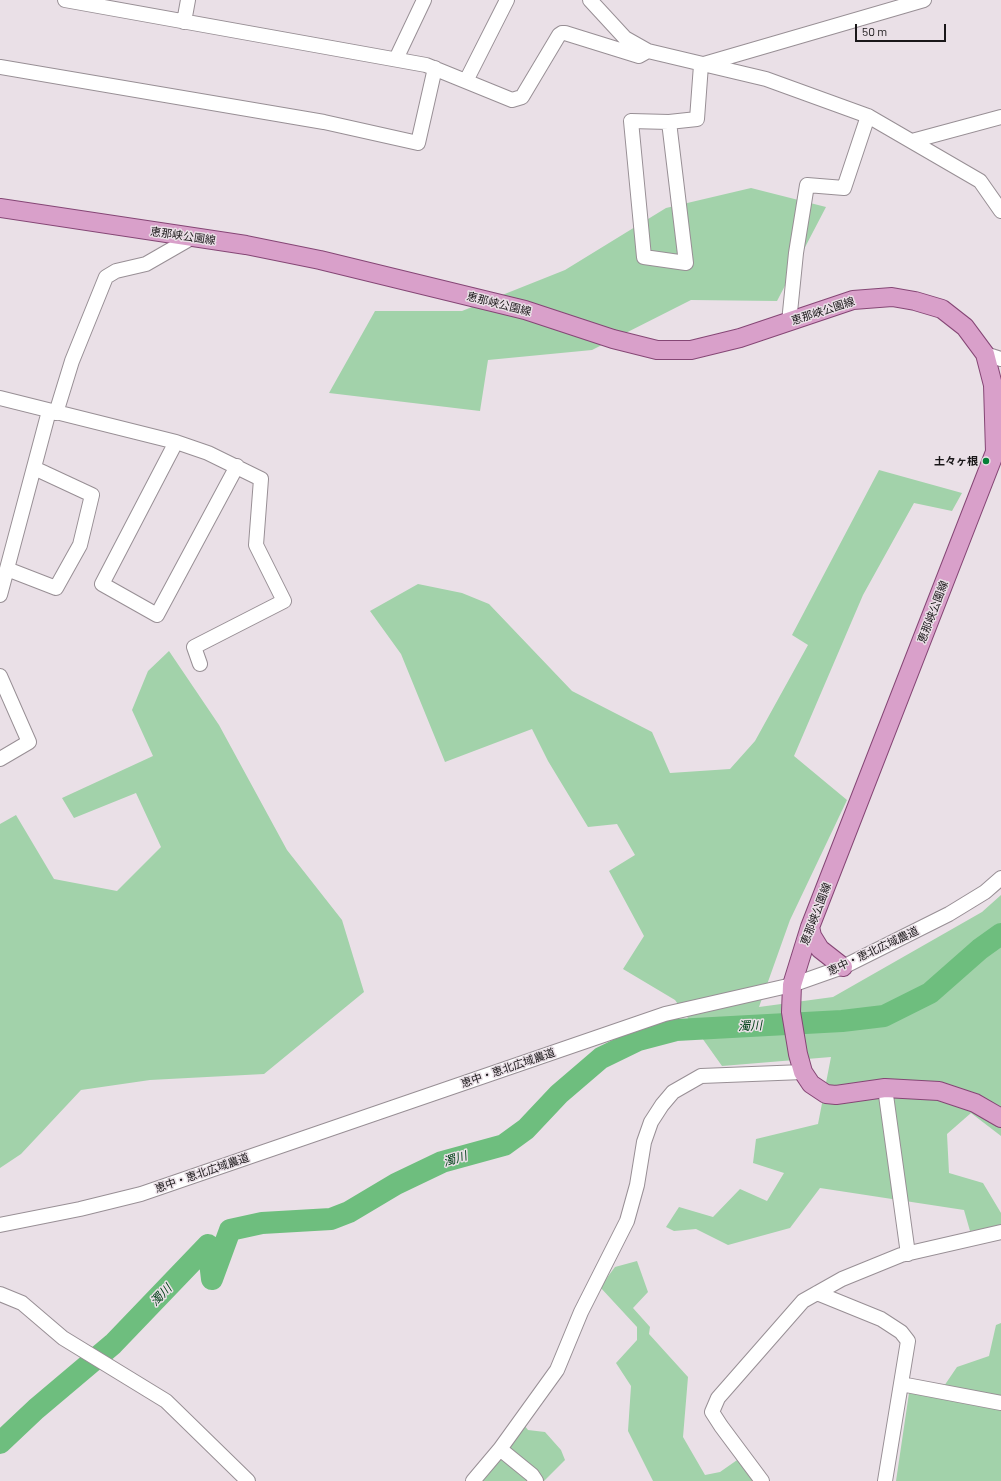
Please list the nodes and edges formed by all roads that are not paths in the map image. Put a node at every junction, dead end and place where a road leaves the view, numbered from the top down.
1 (65, 0) edge
2 (188, 0) edge
3 (424, 0) edge
4 (507, 0) edge
5 (590, 0) edge
6 (924, 0) edge
7 (128, 5) edge
8 (184, 22) junction
9 (648, 51) junction
10 (396, 59) junction
11 (701, 65) junction
12 (0, 67) edge
13 (435, 68) junction
14 (466, 81) junction
15 (868, 116) junction
16 (1001, 117) edge
17 (669, 122) junction
18 (912, 141) junction
19 (0, 208) edge
20 (1001, 211) edge
21 (193, 237) junction
22 (789, 322) junction
23 (993, 356) edge
24 (0, 398) edge
25 (53, 412) junction
26 (998, 417) edge
27 (176, 442) junction
28 (237, 466) junction
29 (34, 468) junction
30 (7, 569) junction
31 (0, 596) edge
32 (200, 664) dead end
33 (0, 676) edge
34 (0, 759) edge
35 (1001, 878) edge
36 (810, 927) junction
37 (843, 967) junction
38 (792, 985) junction
39 (803, 1072) junction
40 (885, 1088) junction
41 (1001, 1118) edge
42 (0, 1225) edge
43 (1001, 1232) edge
44 (908, 1254) junction
45 (817, 1293) junction
46 (0, 1294) edge
47 (902, 1384) junction
48 (1001, 1403) edge
49 (500, 1449) junction
50 (248, 1481) edge
51 (473, 1481) edge
52 (536, 1481) edge
53 (762, 1481) edge
54 (885, 1481) edge

1 - 7 street
2 - 8 street
3 - 10 street
4 - 14 street
5 - 9 street
6 - 11 street
7 - 8 street
8 - 10 street
9 - 11 street
9 - 14 street
10 - 13 street
11 - 15 street
11 - 17 street
12 - 13 street
13 - 14 street
15 - 18 street
15 - 22 street
16 - 18 street
17 - 17 street
18 - 20 street
19 - 21 main road, 恵那峡公園線
21 - 22 main road, 恵那峡公園線
21 - 25 street
22 - 23 main road, 恵那峡公園線
23 - 26 main road, 恵那峡公園線
24 - 25 street
25 - 27 street
25 - 29 street
26 - 36 main road, 恵那峡公園線
27 - 28 street
27 - 28 street
28 - 32 street
29 - 30 street
29 - 30 street
30 - 31 street
33 - 34 street
35 - 37 street, 恵中・恵北広域農道
36 - 37 main road
36 - 38 main road, 恵那峡公園線
37 - 38 street, 恵中・恵北広域農道
38 - 39 main road, 恵那峡公園線
38 - 42 street, 恵中・恵北広域農道
39 - 40 main road, 恵那峡公園線
39 - 49 street
40 - 41 main road, 恵那峡公園線
40 - 44 street
43 - 44 street
44 - 45 street
45 - 47 street
45 - 53 street
46 - 50 street
47 - 48 street
47 - 54 street
49 - 51 street
49 - 52 street

